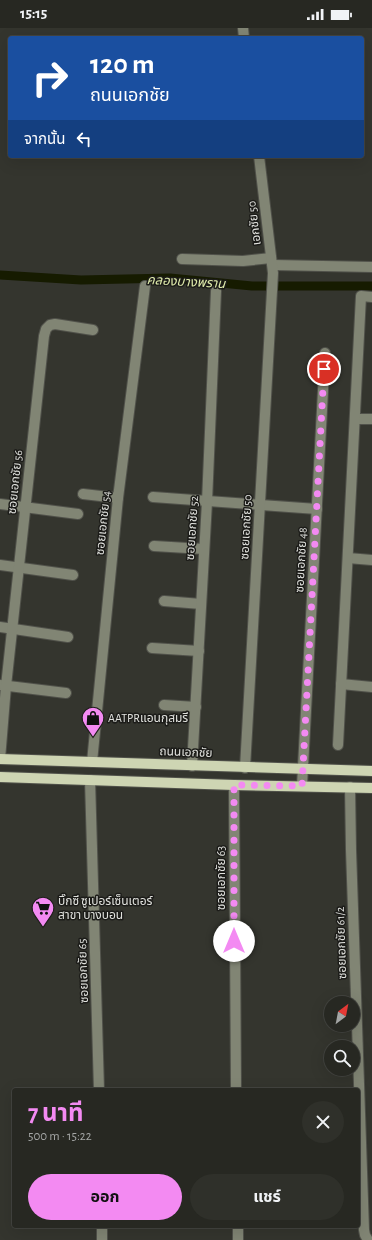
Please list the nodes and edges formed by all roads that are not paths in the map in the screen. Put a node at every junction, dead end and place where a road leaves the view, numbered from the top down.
1 (259, 158) edge
2 (182, 258) dead end
3 (272, 265) junction
4 (372, 267) edge
5 (145, 286) dead end
6 (272, 287) joint
7 (216, 291) dead end
8 (372, 297) edge
9 (93, 330) dead end
10 (325, 353) dead end
11 (355, 419) junction
12 (372, 419) edge
13 (83, 494) dead end
14 (153, 497) dead end
15 (118, 498) junction
16 (207, 502) junction
17 (0, 504) edge
18 (260, 506) junction
19 (26, 507) junction
20 (317, 509) junction
21 (78, 514) dead end
22 (154, 546) dead end
23 (204, 548) junction
24 (348, 558) junction
25 (372, 560) edge
26 (0, 565) edge
27 (19, 567) junction
28 (73, 576) dead end
29 (164, 601) dead end
30 (201, 604) junction
31 (0, 627) edge
32 (14, 628) junction
33 (68, 636) dead end
34 (152, 648) dead end
35 (199, 651) junction
36 (341, 684) junction
37 (3, 685) edge
38 (372, 687) edge
39 (66, 693) dead end
40 (164, 705) dead end
41 (196, 707) junction
42 (338, 745) dead end
43 (0, 759) edge
44 (92, 762) junction
45 (192, 766) junction
46 (245, 768) junction
47 (303, 769) junction
48 (372, 771) edge
49 (0, 777) edge
50 (90, 780) junction
51 (234, 785) junction
52 (302, 786) junction
53 (350, 787) junction
54 (372, 788) edge
55 (99, 1088) edge
56 (236, 1088) edge
57 (367, 1145) edge
58 (102, 1228) edge
59 (238, 1228) edge
60 (102, 1240) edge
61 (238, 1240) edge
62 (368, 1240) edge

1 - 3 street, เอกชัย 50
2 - 3 street
3 - 4 street
3 - 6 street, เอกชัย 50
5 - 15 street, ซอยเอกชัย 54
6 - 18 street, ซอยเอกชัย 50
7 - 16 street, ซอยเอกชัย 52
8 - 11 street
9 - 19 street, ซอยเอกชัย 56
10 - 20 street, ซอยเอกชัย 48
11 - 12 street
11 - 24 street
13 - 15 street
14 - 16 street
15 - 44 street, ซอยเอกชัย 54
16 - 18 street
16 - 23 street, ซอยเอกชัย 52
17 - 19 street
18 - 20 street
18 - 46 street, ซอยเอกชัย 50
19 - 21 street
19 - 27 street, ซอยเอกชัย 56
20 - 47 street, ซอยเอกชัย 48
22 - 23 street
23 - 30 street, ซอยเอกชัย 52
24 - 25 street
24 - 36 street
26 - 27 street
27 - 28 street
27 - 32 street, ซอยเอกชัย 56
29 - 30 street
30 - 35 street, ซอยเอกชัย 52
31 - 32 street
32 - 33 street
32 - 37 street, ซอยเอกชัย 56
34 - 35 street
35 - 41 street, ซอยเอกชัย 52
36 - 38 street
36 - 42 street
37 - 39 street
37 - 43 street, ซอยเอกชัย 56
40 - 41 street
41 - 45 street, ซอยเอกชัย 52
43 - 44 main road, ถนนเอกชัย
44 - 45 main road, ถนนเอกชัย
45 - 46 main road, ถนนเอกชัย
46 - 47 main road, ถนนเอกชัย
47 - 48 main road, ถนนเอกชัย
47 - 52 street, ซอยเอกชัย 48
49 - 50 main road
50 - 51 main road
50 - 55 street, ซอยเอกชัย 65
51 - 52 main road
51 - 56 street, ซอยเอกชัย 63
52 - 53 main road
53 - 54 main road
53 - 57 street, ซอยเอกชัย 61/2
57 - 62 street, ซอยเอกชัย 61/2
58 - 60 street
59 - 61 street

